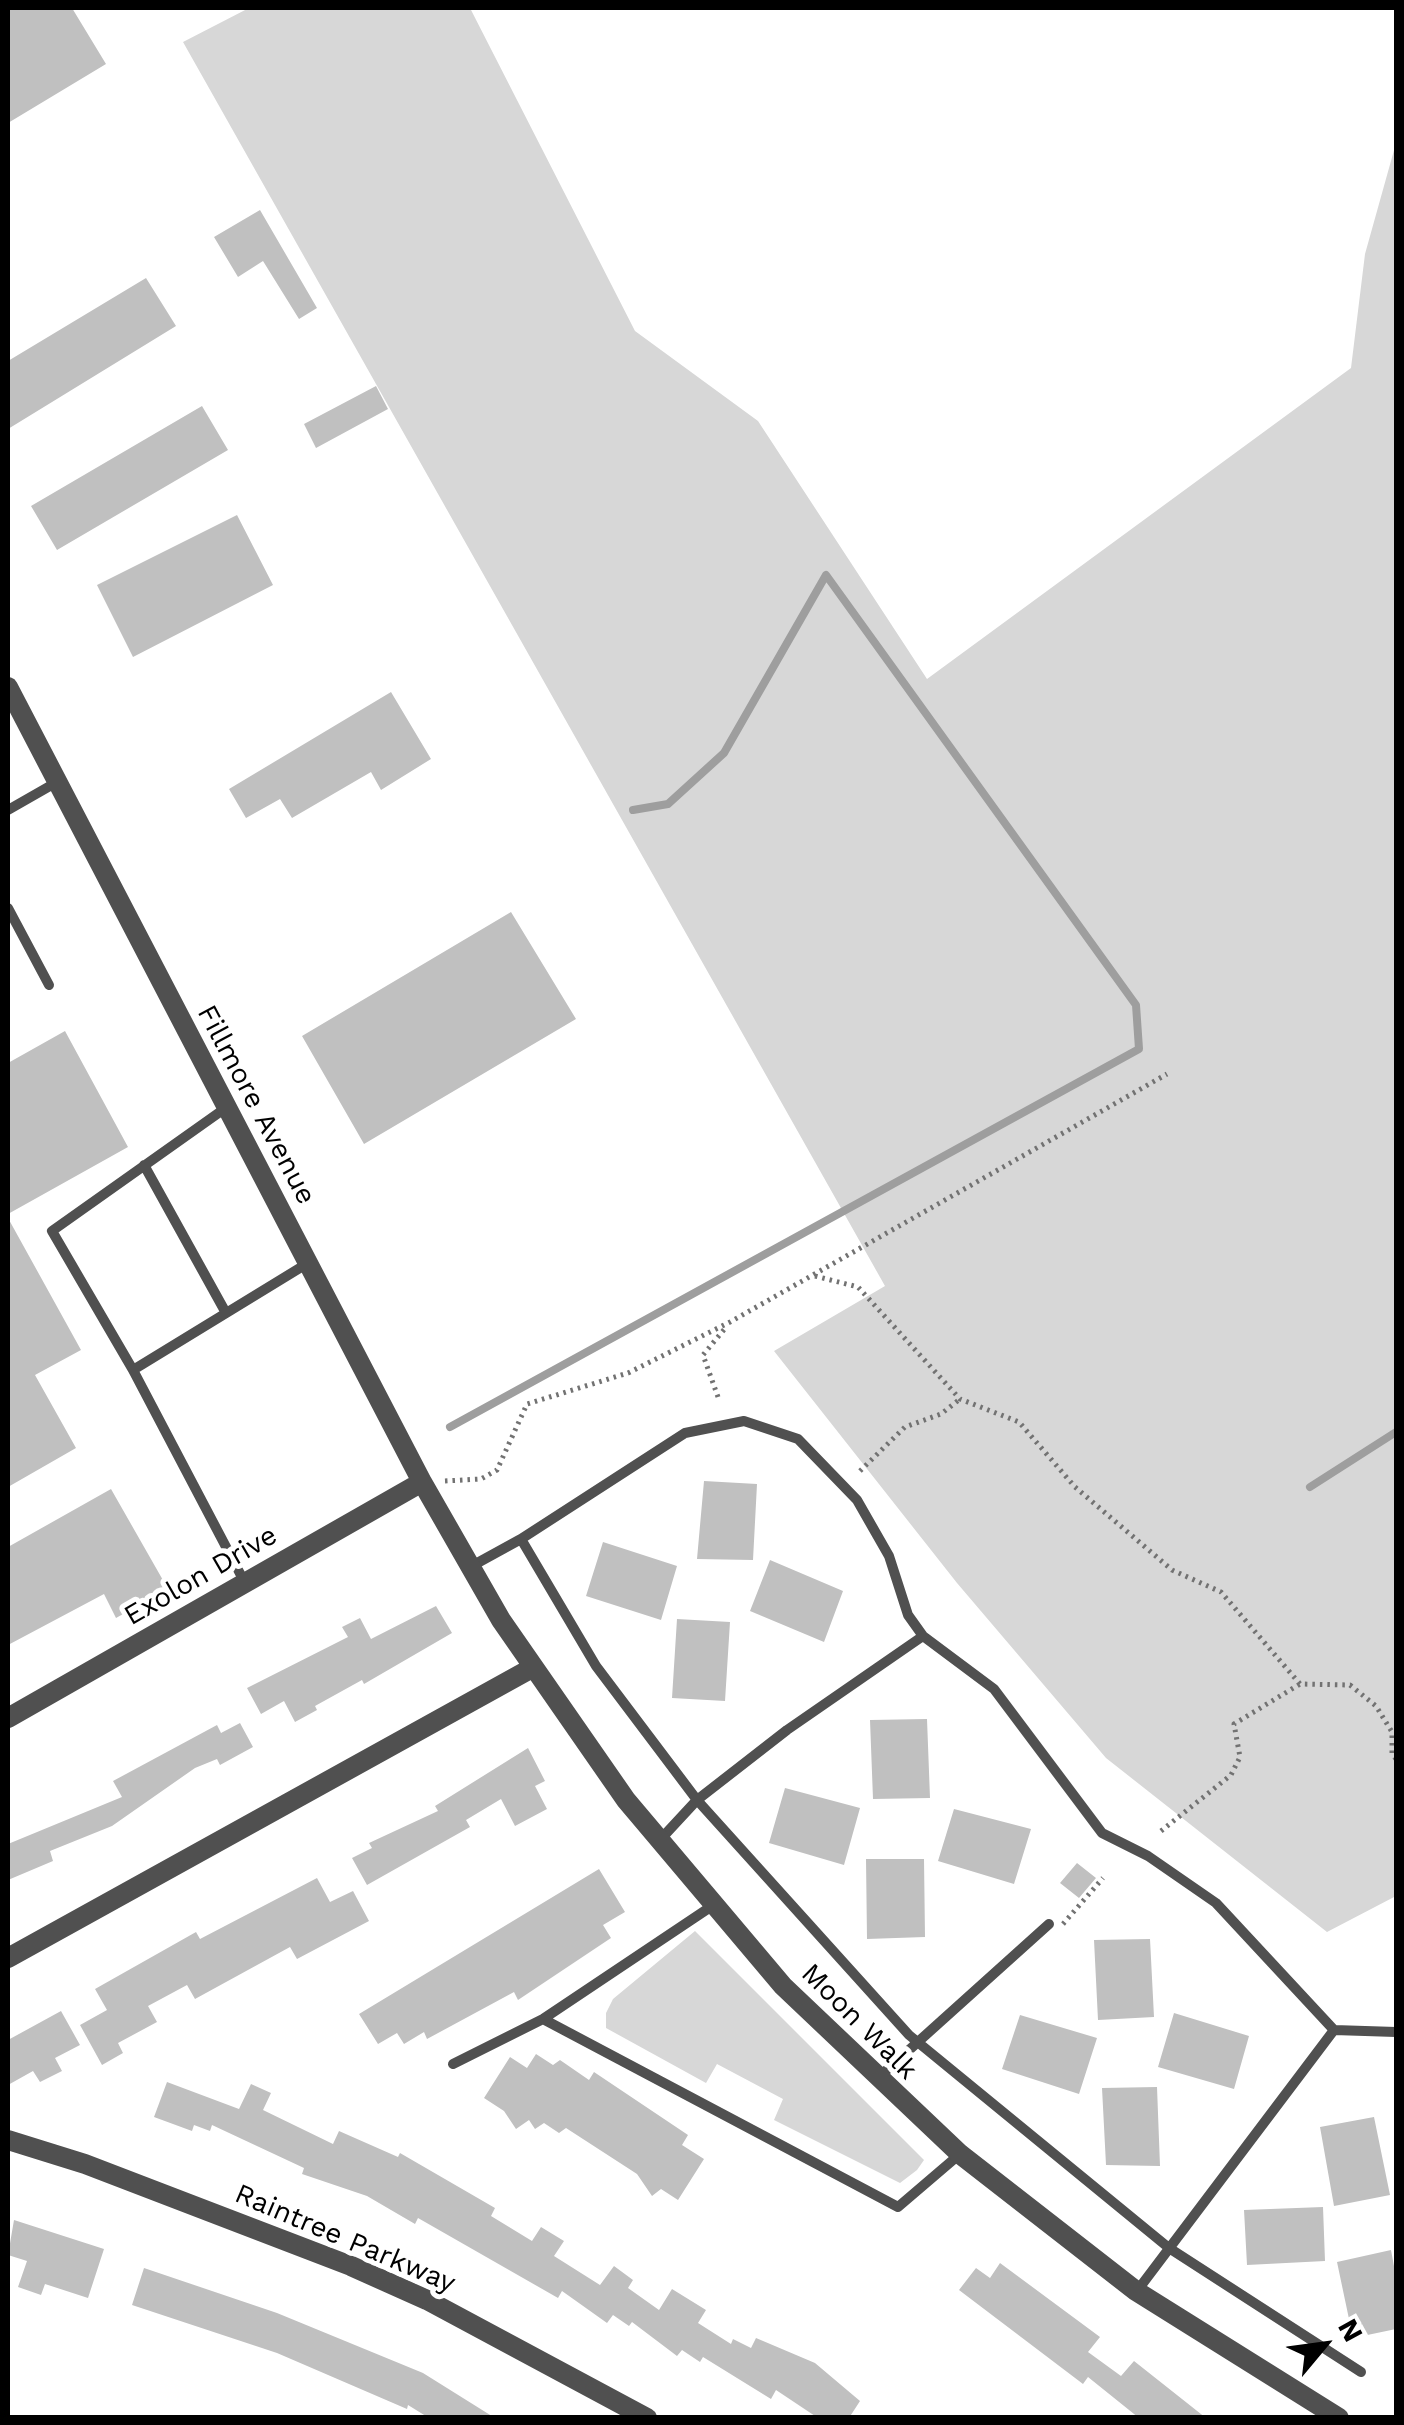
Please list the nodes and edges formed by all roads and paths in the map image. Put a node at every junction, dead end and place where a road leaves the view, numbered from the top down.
1 (8, 687) edge
2 (57, 782) junction
3 (8, 810) edge
4 (8, 908) edge
5 (50, 985) dead end
6 (1167, 1074) dead end
7 (227, 1107) junction
8 (144, 1166) junction
9 (308, 1263) junction
10 (812, 1276) junction
11 (226, 1313) junction
12 (730, 1322) junction
13 (133, 1370) junction
14 (718, 1398) dead end
15 (960, 1399) junction
16 (860, 1471) dead end
17 (422, 1482) junction
18 (521, 1539) junction
19 (458, 1547) joint
20 (470, 1567) junction
21 (245, 1583) junction
22 (924, 1636) junction
23 (532, 1668) junction
24 (1300, 1684) junction
25 (8, 1718) edge
26 (1396, 1759) edge
27 (696, 1800) junction
28 (1161, 1831) dead end
29 (658, 1841) junction
30 (1103, 1878) dead end
31 (712, 1906) junction
32 (1049, 1924) joint
33 (8, 1958) edge
34 (543, 2019) junction
35 (1334, 2030) junction
36 (1396, 2032) edge
37 (915, 2040) junction
38 (453, 2064) dead end
39 (876, 2079) junction
40 (8, 2140) edge
41 (960, 2154) junction
42 (1170, 2248) junction
43 (1136, 2291) junction
44 (1361, 2372) dead end
45 (648, 2418) edge
46 (1339, 2418) edge

1 - 2 street, Fillmore Avenue
2 - 3 lane
2 - 7 street, Fillmore Avenue
4 - 5 lane
6 - 10 path
7 - 8 lane
7 - 9 street, Fillmore Avenue
8 - 11 lane
8 - 13 lane
9 - 11 lane
9 - 17 street, Fillmore Avenue
10 - 12 path
10 - 15 path
11 - 13 lane
12 - 14 path
12 - 17 path
13 - 21 lane
15 - 16 path
15 - 24 path
17 - 19 street, Fillmore Avenue
17 - 21 street, Exolon Drive
18 - 20 lane
18 - 22 lane
18 - 27 lane
19 - 20 street, Moon Walk
20 - 23 street, Moon Walk
21 - 25 street, Exolon Drive
22 - 27 lane
22 - 35 lane
23 - 29 street, Moon Walk
23 - 33 street
24 - 26 path
24 - 28 path
27 - 29 lane
27 - 37 lane
29 - 31 street, Moon Walk
30 - 32 path
31 - 34 lane
31 - 39 street, Moon Walk
32 - 37 lane
34 - 38 lane
34 - 41 lane
35 - 36 lane
35 - 42 lane
37 - 39 lane
37 - 42 lane
39 - 41 street, Moon Walk
40 - 45 street, Raintree Parkway
41 - 43 street, Moon Walk
42 - 43 lane
42 - 44 lane
43 - 46 street, Moon Walk

